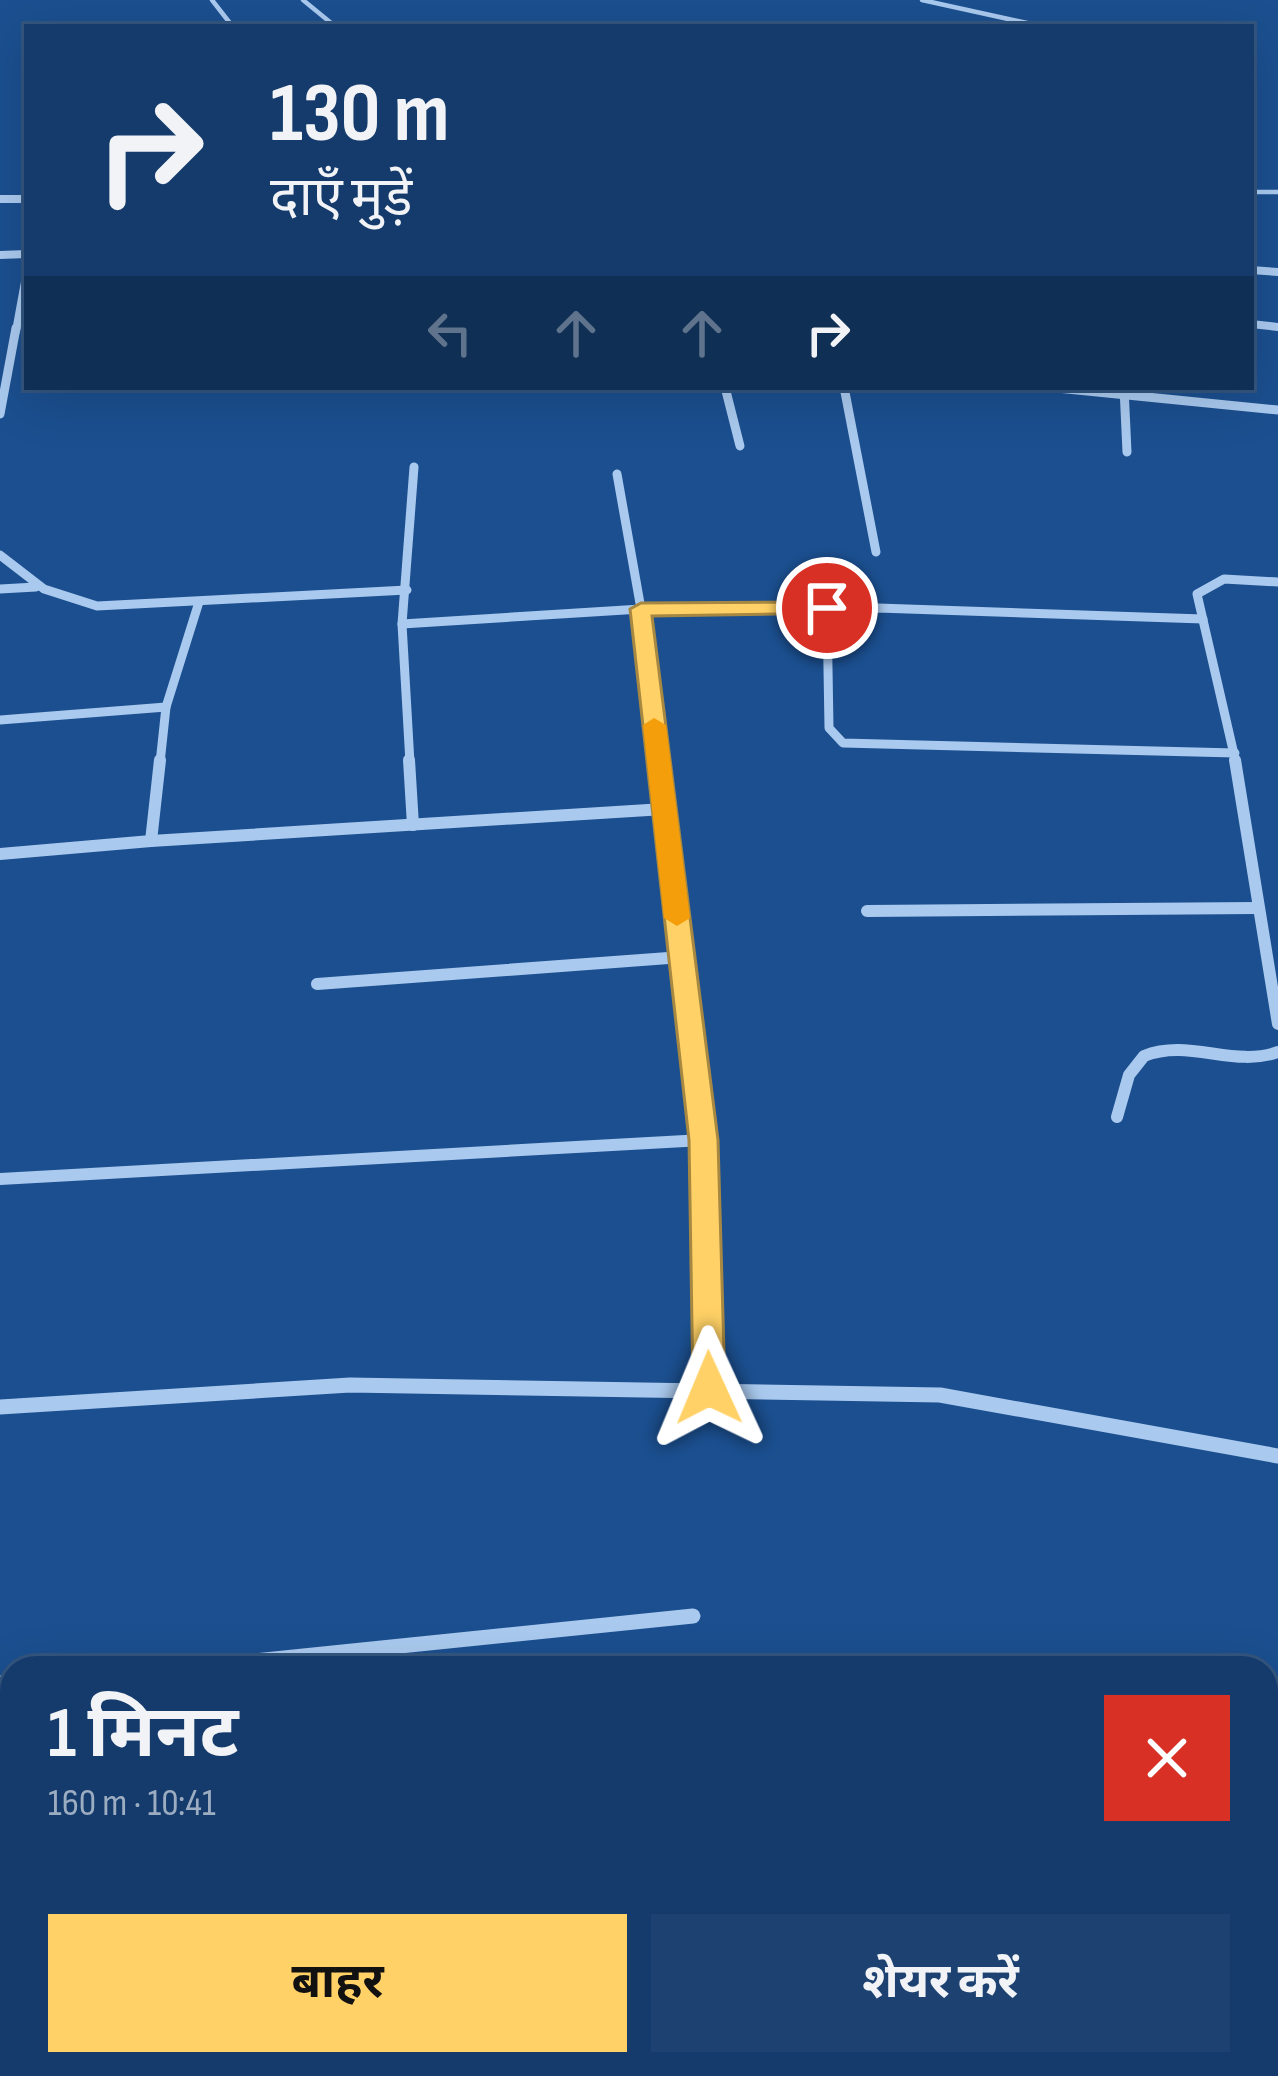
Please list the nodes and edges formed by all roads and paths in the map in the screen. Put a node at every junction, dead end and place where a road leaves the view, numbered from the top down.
1 (212, 0) edge
2 (303, 0) edge
3 (922, 0) edge
4 (231, 24) edge
5 (332, 24) edge
6 (1031, 24) edge
7 (24, 285) edge
8 (16, 322) junction
9 (0, 323) edge
10 (726, 390) edge
11 (845, 390) edge
12 (1124, 390) edge
13 (1, 403) edge
14 (1278, 410) edge
15 (0, 414) edge
16 (740, 446) dead end
17 (1127, 452) dead end
18 (414, 467) dead end
19 (617, 474) dead end
20 (876, 552) dead end
21 (0, 555) edge
22 (1278, 582) edge
23 (36, 586) junction
24 (0, 590) edge
25 (407, 590) junction
26 (199, 602) junction
27 (827, 608) junction
28 (641, 609) junction
29 (1203, 619) junction
30 (403, 624) junction
31 (166, 707) junction
32 (0, 720) edge
33 (1234, 753) junction
34 (664, 809) junction
35 (412, 825) junction
36 (151, 841) junction
37 (0, 854) edge
38 (1257, 908) junction
39 (867, 911) dead end
40 (682, 957) junction
41 (317, 983) dead end
42 (1278, 1024) edge
43 (1278, 1052) edge
44 (1117, 1117) dead end
45 (703, 1140) junction
46 (0, 1179) edge
47 (709, 1388) junction
48 (0, 1407) edge
49 (1278, 1456) edge
50 (693, 1616) dead end
51 (301, 1656) edge

1 - 4 lane
2 - 5 lane
3 - 6 lane
7 - 8 street
8 - 9 street
8 - 13 street
10 - 16 street
11 - 20 street
12 - 14 street
12 - 17 street
13 - 15 street
18 - 25 street
19 - 28 street
21 - 23 street
22 - 29 street
23 - 24 street
23 - 26 street
25 - 26 street
25 - 30 street
26 - 31 street
27 - 28 street
27 - 29 street
27 - 33 street
28 - 30 street
28 - 34 street
29 - 33 street
30 - 35 street
31 - 32 street
31 - 36 street
33 - 38 street
34 - 35 street
34 - 40 street
35 - 36 street
36 - 37 street
38 - 39 street
38 - 42 street
40 - 41 street
40 - 45 street
43 - 44 street
45 - 46 street
45 - 47 street
47 - 48 street
47 - 49 street
50 - 51 street

